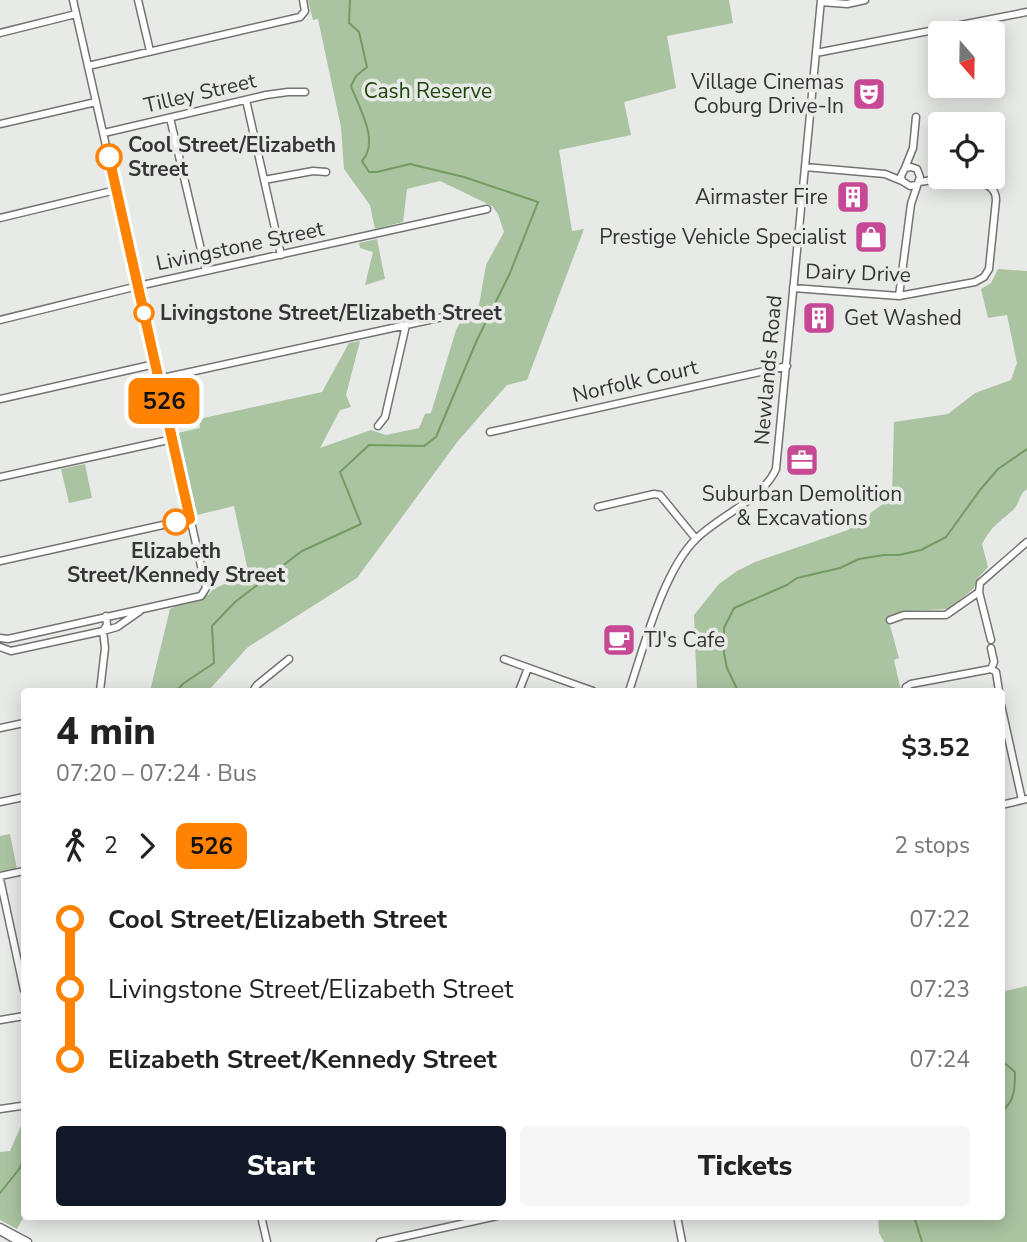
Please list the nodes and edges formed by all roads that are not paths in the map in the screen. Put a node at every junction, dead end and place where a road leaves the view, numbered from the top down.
1 (73, 0) edge
2 (138, 0) edge
3 (303, 0) edge
4 (865, 0) edge
5 (821, 1) edge
6 (838, 2) edge
7 (1027, 12) edge
8 (76, 14) junction
9 (0, 33) edge
10 (150, 51) junction
11 (816, 53) junction
12 (88, 66) junction
13 (305, 92) dead end
14 (246, 100) junction
15 (96, 102) junction
16 (916, 117) dead end
17 (170, 118) junction
18 (0, 124) edge
19 (104, 133) junction
20 (913, 148) junction
21 (805, 167) junction
22 (904, 170) junction
23 (918, 170) junction
24 (326, 172) dead end
25 (885, 174) junction
26 (928, 174) edge
27 (264, 180) junction
28 (928, 181) edge
29 (903, 183) junction
30 (917, 183) junction
31 (992, 189) edge
32 (116, 190) junction
33 (911, 204) junction
34 (487, 209) dead end
35 (0, 218) edge
36 (281, 255) junction
37 (206, 271) junction
38 (138, 286) junction
39 (793, 288) junction
40 (899, 296) junction
41 (466, 312) dead end
42 (0, 320) edge
43 (406, 325) junction
44 (155, 364) junction
45 (787, 366) junction
46 (158, 379) junction
47 (0, 399) edge
48 (378, 426) dead end
49 (490, 432) dead end
50 (173, 439) junction
51 (0, 477) edge
52 (598, 507) dead end
53 (190, 519) junction
54 (696, 539) junction
55 (1027, 542) edge
56 (0, 561) edge
57 (979, 592) junction
58 (145, 608) junction
59 (106, 616) junction
60 (890, 620) dead end
61 (103, 631) junction
62 (0, 638) edge
63 (9, 638) junction
64 (0, 646) edge
65 (13, 650) junction
66 (289, 659) dead end
67 (504, 659) dead end
68 (528, 668) junction
69 (991, 669) junction
70 (100, 688) edge
71 (255, 688) edge
72 (520, 688) edge
73 (585, 688) edge
74 (630, 688) edge
75 (906, 688) edge
76 (999, 688) edge
77 (21, 724) edge
78 (0, 728) edge
79 (1005, 734) edge
80 (21, 798) edge
81 (1024, 800) edge
82 (0, 802) edge
83 (1005, 804) edge
84 (21, 872) edge
85 (0, 878) edge
86 (21, 976) edge
87 (21, 1016) edge
88 (0, 1020) edge
89 (21, 1105) dead end
90 (0, 1109) edge
91 (262, 1220) edge
92 (482, 1220) edge
93 (678, 1220) edge
94 (0, 1229) edge
95 (412, 1238) edge
96 (19, 1242) edge
97 (28, 1242) edge
98 (267, 1242) edge
99 (380, 1242) edge
100 (682, 1242) edge

1 - 8 street
2 - 10 street
3 - 10 street
4 - 6 street
5 - 6 street
5 - 11 street, Newlands Road
7 - 11 street
8 - 9 street
8 - 12 street
10 - 12 street
11 - 21 street, Newlands Road
12 - 15 street
13 - 14 street, Tilley Street
14 - 17 street, Tilley Street
14 - 27 street
15 - 18 street
15 - 19 street
16 - 20 street
17 - 19 street, Tilley Street
17 - 37 street
19 - 32 street
20 - 22 street
20 - 23 street
21 - 25 street
21 - 39 street, Newlands Road
22 - 23 street, Dairy Drive
22 - 25 street
22 - 29 street
23 - 26 street, Dairy Drive
23 - 30 street
24 - 27 street
25 - 29 street
27 - 36 street
28 - 30 street, Dairy Drive
29 - 30 street, Dairy Drive
29 - 33 street
30 - 33 street
31 - 40 street, Dairy Drive
32 - 35 street
32 - 38 street
33 - 40 street
34 - 36 street, Livingstone Street
36 - 37 street, Livingstone Street
37 - 38 street, Livingstone Street
38 - 42 street, Livingstone Street
38 - 44 street
39 - 40 street, Dairy Drive
39 - 45 street, Newlands Road
41 - 43 street
43 - 46 street
43 - 48 street
44 - 46 street
44 - 47 street
45 - 49 street, Norfolk Court
45 - 54 street, Newlands Road
46 - 50 street
50 - 51 street
50 - 53 street
52 - 54 street
53 - 56 street
53 - 58 street
54 - 74 street, Newlands Road
55 - 57 street
57 - 60 street
57 - 69 street
58 - 59 street
58 - 61 street
59 - 61 street
59 - 63 street
61 - 65 street
61 - 70 street
62 - 63 street
63 - 64 street
63 - 65 street
64 - 65 street
66 - 71 street
67 - 68 street
68 - 72 street
68 - 73 street
69 - 75 street
69 - 76 street
77 - 78 street
79 - 81 street
80 - 82 street
81 - 83 street
84 - 85 street
85 - 86 street
87 - 88 street
89 - 90 street
91 - 98 street
92 - 95 street
93 - 100 street
94 - 96 street
94 - 97 street
95 - 99 street

